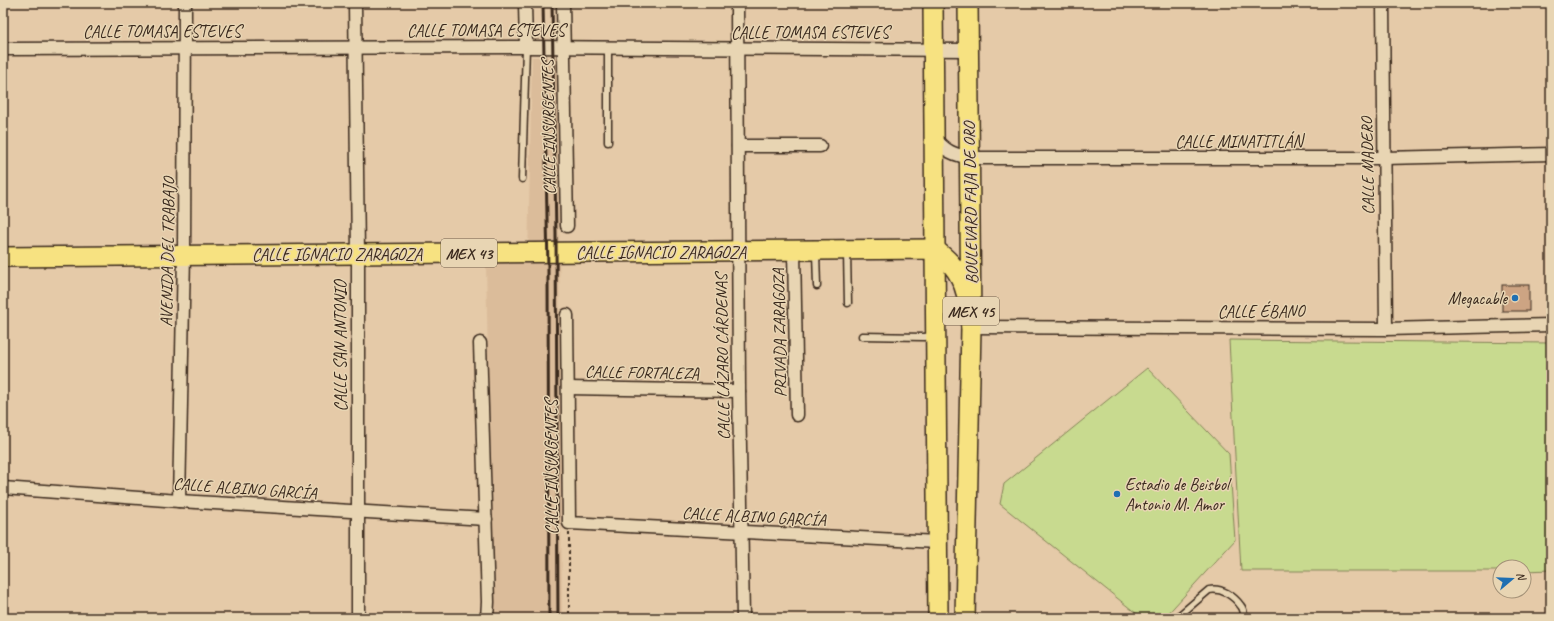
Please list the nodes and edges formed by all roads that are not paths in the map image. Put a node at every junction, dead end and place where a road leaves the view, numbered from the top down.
1 (185, 3) edge
2 (355, 3) edge
3 (525, 3) edge
4 (563, 3) edge
5 (737, 3) edge
6 (933, 3) edge
7 (968, 3) edge
8 (1383, 3) edge
9 (526, 47) junction
10 (563, 47) junction
11 (185, 48) junction
12 (356, 48) junction
13 (608, 48) junction
14 (737, 48) junction
15 (3, 49) edge
16 (933, 50) junction
17 (968, 50) junction
18 (934, 138) junction
19 (608, 142) dead end
20 (738, 146) junction
21 (820, 146) dead end
22 (1551, 154) edge
23 (970, 158) junction
24 (1384, 158) junction
25 (522, 179) dead end
26 (566, 226) dead end
27 (935, 249) junction
28 (794, 250) junction
29 (816, 250) junction
30 (847, 250) junction
31 (738, 251) junction
32 (358, 254) junction
33 (184, 255) junction
34 (3, 257) edge
35 (817, 286) dead end
36 (848, 303) dead end
37 (567, 315) dead end
38 (1551, 325) edge
39 (971, 327) junction
40 (1386, 329) junction
41 (862, 336) dead end
42 (935, 336) junction
43 (480, 343) dead end
44 (568, 388) junction
45 (739, 391) junction
46 (797, 415) dead end
47 (3, 488) edge
48 (180, 501) junction
49 (357, 512) junction
50 (486, 519) junction
51 (569, 523) joint
52 (742, 532) junction
53 (937, 542) junction
54 (358, 618) edge
55 (487, 618) edge
56 (743, 618) edge
57 (938, 618) edge
58 (965, 618) edge
59 (1178, 618) edge
60 (1244, 618) edge

1 - 11 street, AVENIDA DEL TRABAJO
2 - 12 street, CALLE SAN ANTONIO
3 - 9 street, CALLE INSURGENTES
4 - 10 street, CALLE INSURGENTES
5 - 14 street, CALLE LÁZARO CÁRDENAS
6 - 16 main road, BOULEVARD FAJA DE ORO / MEX 45
7 - 17 main road, BOULEVARD FAJA DE ORO / MEX 45
8 - 24 street, CALLE MADERO
9 - 10 street, CALLE TOMASA ESTEVES
9 - 12 street, CALLE TOMASA ESTEVES
9 - 25 lane
10 - 13 street, CALLE TOMASA ESTEVES
10 - 26 street, CALLE INSURGENTES
11 - 12 street, CALLE TOMASA ESTEVES
11 - 15 street, CALLE TOMASA ESTEVES
11 - 33 street, AVENIDA DEL TRABAJO
12 - 32 street, CALLE SAN ANTONIO
13 - 14 street, CALLE TOMASA ESTEVES
13 - 19 lane
14 - 16 street, CALLE TOMASA ESTEVES
14 - 20 street, CALLE LÁZARO CÁRDENAS
16 - 17 street, CALLE TOMASA ESTEVES
16 - 18 main road, BOULEVARD FAJA DE ORO / MEX 45
17 - 23 main road, BOULEVARD FAJA DE ORO / MEX 45
18 - 23 street, CALLE MINATITLÁN
18 - 27 main road, BOULEVARD FAJA DE ORO / MEX 45
20 - 21 street
20 - 31 street, CALLE LÁZARO CÁRDENAS
22 - 24 street, CALLE MINATITLÁN
23 - 24 street, CALLE MINATITLÁN
23 - 39 main road, BOULEVARD FAJA DE ORO / MEX 45
24 - 40 street, CALLE MADERO
27 - 30 main road, CALLE IGNACIO ZARAGOZA / MEX 43
27 - 39 main road
27 - 42 main road, BOULEVARD FAJA DE ORO / MEX 45
28 - 29 main road, CALLE IGNACIO ZARAGOZA / MEX 43
28 - 31 main road, CALLE IGNACIO ZARAGOZA / MEX 43
28 - 46 street, PRIVADA ZARAGOZA
29 - 30 main road, CALLE IGNACIO ZARAGOZA / MEX 43
29 - 35 lane
30 - 36 lane
31 - 32 main road, CALLE IGNACIO ZARAGOZA / MEX 43
31 - 45 street, CALLE LÁZARO CÁRDENAS
32 - 33 main road, CALLE IGNACIO ZARAGOZA / MEX 43
32 - 49 street, CALLE SAN ANTONIO
33 - 34 main road, CALLE IGNACIO ZARAGOZA / MEX 43
33 - 48 street, AVENIDA DEL TRABAJO
37 - 44 street, CALLE INSURGENTES
38 - 40 street, CALLE ÉBANO
39 - 40 street, CALLE ÉBANO
39 - 58 main road, BOULEVARD FAJA DE ORO / MEX 45
41 - 42 lane
42 - 53 main road, BOULEVARD FAJA DE ORO / MEX 45
43 - 50 street
44 - 45 street, CALLE FORTALEZA
44 - 51 street, CALLE INSURGENTES
45 - 52 street, CALLE LÁZARO CÁRDENAS
47 - 48 street, CALLE ALBINO GARCÍA
48 - 49 street, CALLE ALBINO GARCÍA
49 - 50 street, CALLE ALBINO GARCÍA
49 - 54 street, CALLE SAN ANTONIO
50 - 55 street
51 - 52 street, CALLE ALBINO GARCÍA
52 - 53 street, CALLE ALBINO GARCÍA
52 - 56 street, CALLE LÁZARO CÁRDENAS
53 - 57 main road, BOULEVARD FAJA DE ORO / MEX 45
59 - 60 lane

